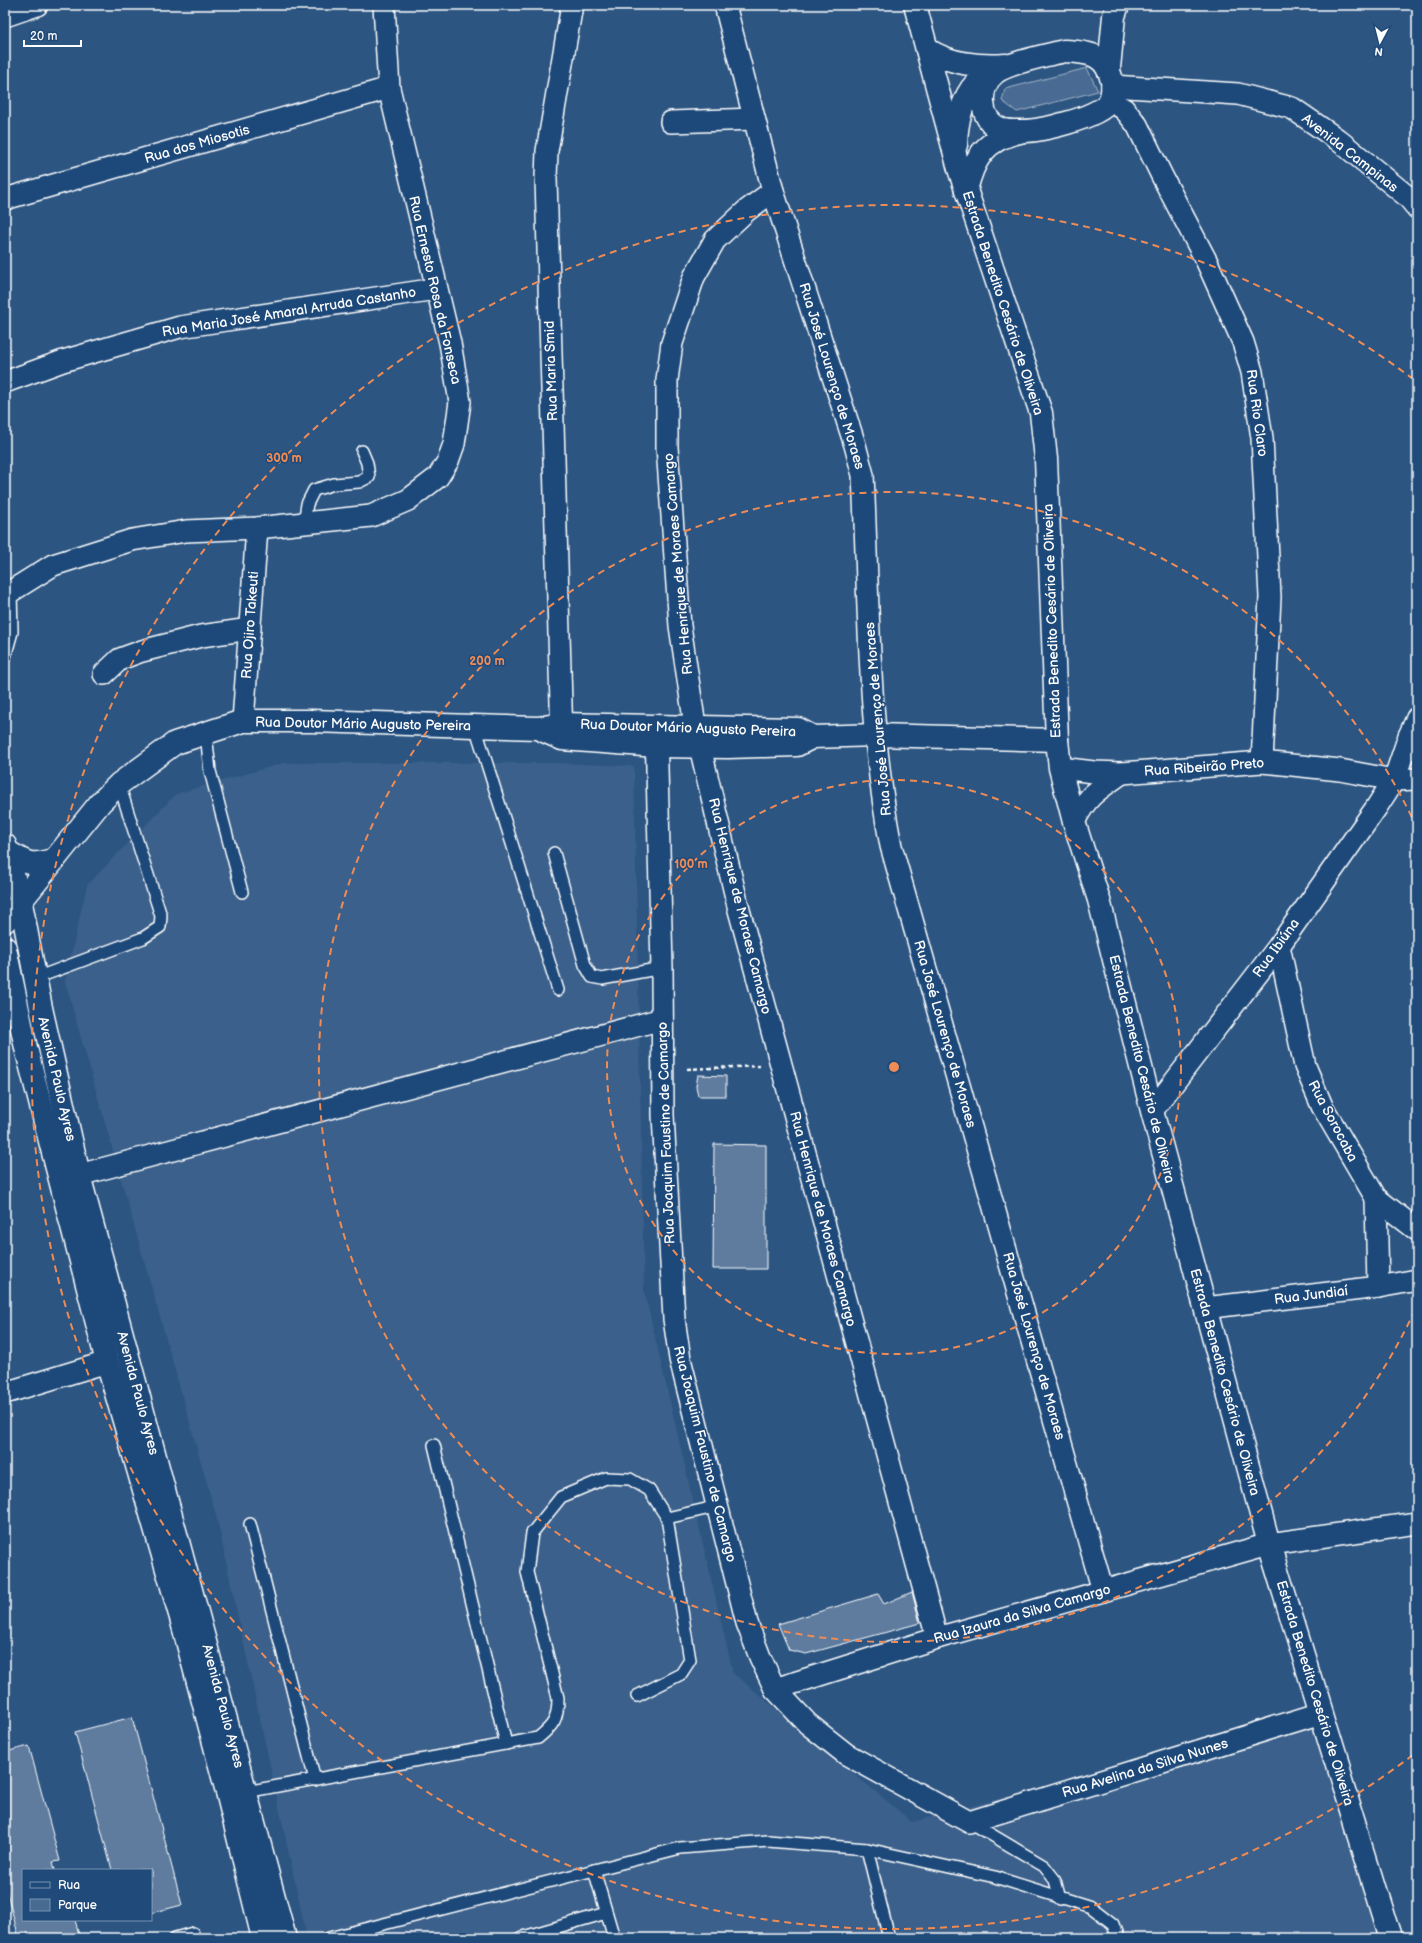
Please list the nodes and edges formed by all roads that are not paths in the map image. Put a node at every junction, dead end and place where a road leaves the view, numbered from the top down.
1 (37, 5) edge
2 (384, 5) edge
3 (572, 5) edge
4 (725, 5) edge
5 (915, 5) edge
6 (1116, 11) edge
7 (5, 16) edge
8 (927, 49) junction
9 (1086, 52) junction
10 (1014, 65) junction
11 (994, 73) junction
12 (1110, 85) junction
13 (389, 88) junction
14 (938, 93) junction
15 (962, 114) junction
16 (754, 119) junction
17 (671, 122) dead end
18 (1011, 130) junction
19 (956, 155) junction
20 (773, 191) junction
21 (966, 191) junction
22 (5, 199) edge
23 (1417, 208) edge
24 (436, 289) junction
25 (5, 382) edge
26 (362, 451) dead end
27 (304, 523) junction
28 (257, 528) junction
29 (7, 594) edge
30 (250, 629) junction
31 (5, 657) edge
32 (104, 674) dead end
33 (243, 721) junction
34 (475, 726) junction
35 (1413, 727) edge
36 (561, 732) junction
37 (206, 733) junction
38 (876, 735) junction
39 (656, 736) junction
40 (697, 736) junction
41 (1056, 740) junction
42 (1262, 762) junction
43 (1060, 768) junction
44 (1417, 768) edge
45 (1122, 773) junction
46 (1417, 779) edge
47 (1394, 780) junction
48 (119, 784) junction
49 (1074, 822) junction
50 (6, 848) edge
51 (554, 853) dead end
52 (56, 859) junction
53 (242, 892) dead end
54 (21, 902) junction
55 (5, 921) edge
56 (1278, 946) junction
57 (5, 948) edge
58 (662, 968) junction
59 (36, 978) junction
60 (558, 990) dead end
61 (41, 1008) junction
62 (11, 1010) edge
63 (662, 1019) junction
64 (1152, 1111) junction
65 (79, 1175) junction
66 (1376, 1198) junction
67 (1417, 1230) edge
68 (1417, 1280) edge
69 (1378, 1287) junction
70 (1205, 1308) junction
71 (107, 1362) junction
72 (5, 1393) edge
73 (142, 1404) junction
74 (434, 1445) dead end
75 (717, 1504) junction
76 (667, 1518) junction
77 (1417, 1523) edge
78 (250, 1524) dead end
79 (1269, 1544) junction
80 (1103, 1591) junction
81 (937, 1638) junction
82 (775, 1689) junction
83 (637, 1696) dead end
84 (1321, 1713) junction
85 (506, 1744) junction
86 (315, 1780) junction
87 (237, 1795) junction
88 (969, 1822) junction
89 (867, 1849) junction
90 (594, 1870) junction
91 (1060, 1899) junction
92 (606, 1913) junction
93 (193, 1933) dead end
94 (174, 1938) edge
95 (263, 1938) edge
96 (285, 1938) edge
97 (330, 1938) edge
98 (520, 1938) edge
99 (614, 1938) edge
100 (889, 1938) edge
101 (1118, 1938) edge
102 (1390, 1938) edge

1 - 7 street
2 - 13 street, Rua Ernesto Rosa da Fonseca
3 - 36 street, Rua Maria Smid
4 - 16 street, Rua José Lourenço de Moraes
5 - 8 main road, Estrada Benedito Cesário de Oliveira
6 - 9 main road
6 - 12 main road
8 - 10 main road
8 - 14 main road, Estrada Benedito Cesário de Oliveira
9 - 10 main road
9 - 12 main road
10 - 11 main road
11 - 15 main road
11 - 18 main road
12 - 18 main road
12 - 23 street, Avenida Campinas
12 - 42 street, Rua Rio Claro
13 - 22 street, Rua dos Miosotis
13 - 24 street, Rua Ernesto Rosa da Fonseca
14 - 15 main road
14 - 19 main road, Estrada Benedito Cesário de Oliveira
15 - 18 main road
15 - 19 main road
16 - 17 street
16 - 20 street, Rua José Lourenço de Moraes
18 - 21 main road
19 - 21 main road, Estrada Benedito Cesário de Oliveira
20 - 38 street, Rua José Lourenço de Moraes
20 - 40 street, Rua Henrique de Moraes Camargo
21 - 41 main road, Estrada Benedito Cesário de Oliveira
24 - 25 street, Rua Maria José Amaral Arruda Castanho
24 - 27 street, Rua Ernesto Rosa da Fonseca
26 - 27 lane
27 - 28 street, Rua Ernesto Rosa da Fonseca
28 - 29 street, Rua Ernesto Rosa da Fonseca
28 - 30 street, Rua Ojiro Takeuti
29 - 31 lane
30 - 32 street
30 - 33 street, Rua Ojiro Takeuti
33 - 34 main road, Rua Doutor Mário Augusto Pereira
33 - 37 main road, Rua Doutor Mário Augusto Pereira
34 - 36 main road, Rua Doutor Mário Augusto Pereira
34 - 60 lane
35 - 44 street
35 - 47 street, Rua Ibiúna
36 - 39 main road, Rua Doutor Mário Augusto Pereira
37 - 48 main road, Rua Doutor Mário Augusto Pereira
37 - 53 lane
38 - 40 main road, Rua Doutor Mário Augusto Pereira
38 - 41 main road, Rua Doutor Mário Augusto Pereira
38 - 80 street, Rua José Lourenço de Moraes
39 - 40 main road, Rua Doutor Mário Augusto Pereira
39 - 58 street, Rua Joaquim Faustino de Camargo
40 - 81 street, Rua Henrique de Moraes Camargo
41 - 43 main road, Estrada Benedito Cesário de Oliveira
42 - 45 street, Rua Ribeirão Preto
42 - 47 street, Rua Ribeirão Preto
43 - 45 street, Rua Ribeirão Preto
43 - 49 main road, Estrada Benedito Cesário de Oliveira
45 - 49 street
46 - 47 street
47 - 56 street, Rua Ibiúna
48 - 52 main road, Rua Doutor Mário Augusto Pereira
48 - 59 lane
49 - 64 main road, Estrada Benedito Cesário de Oliveira
50 - 52 main road
50 - 54 main road, Avenida Paulo Ayres
51 - 58 lane
52 - 54 main road, Rua Doutor Mário Augusto Pereira
54 - 55 main road, Rua Doutor Mário Augusto Pereira
54 - 59 main road, Avenida Paulo Ayres
56 - 64 street, Rua Ibiúna
56 - 66 street, Rua Sorocaba
57 - 62 main road, Avenida Paulo Ayres
58 - 63 street, Rua Joaquim Faustino de Camargo
59 - 61 main road, Avenida Paulo Ayres
61 - 62 street
61 - 65 main road, Avenida Paulo Ayres
62 - 71 main road, Avenida Paulo Ayres
63 - 65 street
63 - 75 street, Rua Joaquim Faustino de Camargo
64 - 70 main road, Estrada Benedito Cesário de Oliveira
65 - 73 main road, Avenida Paulo Ayres
66 - 67 street, Rua Sorocaba
66 - 69 street, Rua Sorocaba
68 - 69 street, Rua Jundiaí
69 - 70 street, Rua Jundiaí
70 - 79 main road, Estrada Benedito Cesário de Oliveira
71 - 72 street
71 - 73 main road
71 - 87 main road, Avenida Paulo Ayres
73 - 87 main road, Avenida Paulo Ayres
74 - 85 lane
75 - 76 lane
75 - 82 street, Rua Joaquim Faustino de Camargo
76 - 83 lane
76 - 85 lane
77 - 79 street, Rua Izaura da Silva Camargo
78 - 86 lane
79 - 80 street, Rua Izaura da Silva Camargo
79 - 84 main road, Estrada Benedito Cesário de Oliveira
80 - 81 street, Rua Izaura da Silva Camargo
81 - 82 street, Rua Izaura da Silva Camargo
82 - 88 street, Rua Joaquim Faustino de Camargo
84 - 88 street, Rua Avelina da Silva Nunes
84 - 102 main road, Estrada Benedito Cesário de Oliveira
85 - 86 lane
86 - 87 lane
87 - 95 main road, Avenida Paulo Ayres
87 - 96 main road, Avenida Paulo Ayres
88 - 91 lane, Rua Joaquim Faustino de Camargo
89 - 90 lane
89 - 91 lane
89 - 100 lane
90 - 92 lane
90 - 97 lane
91 - 101 lane
92 - 98 lane
92 - 99 lane
93 - 94 lane

